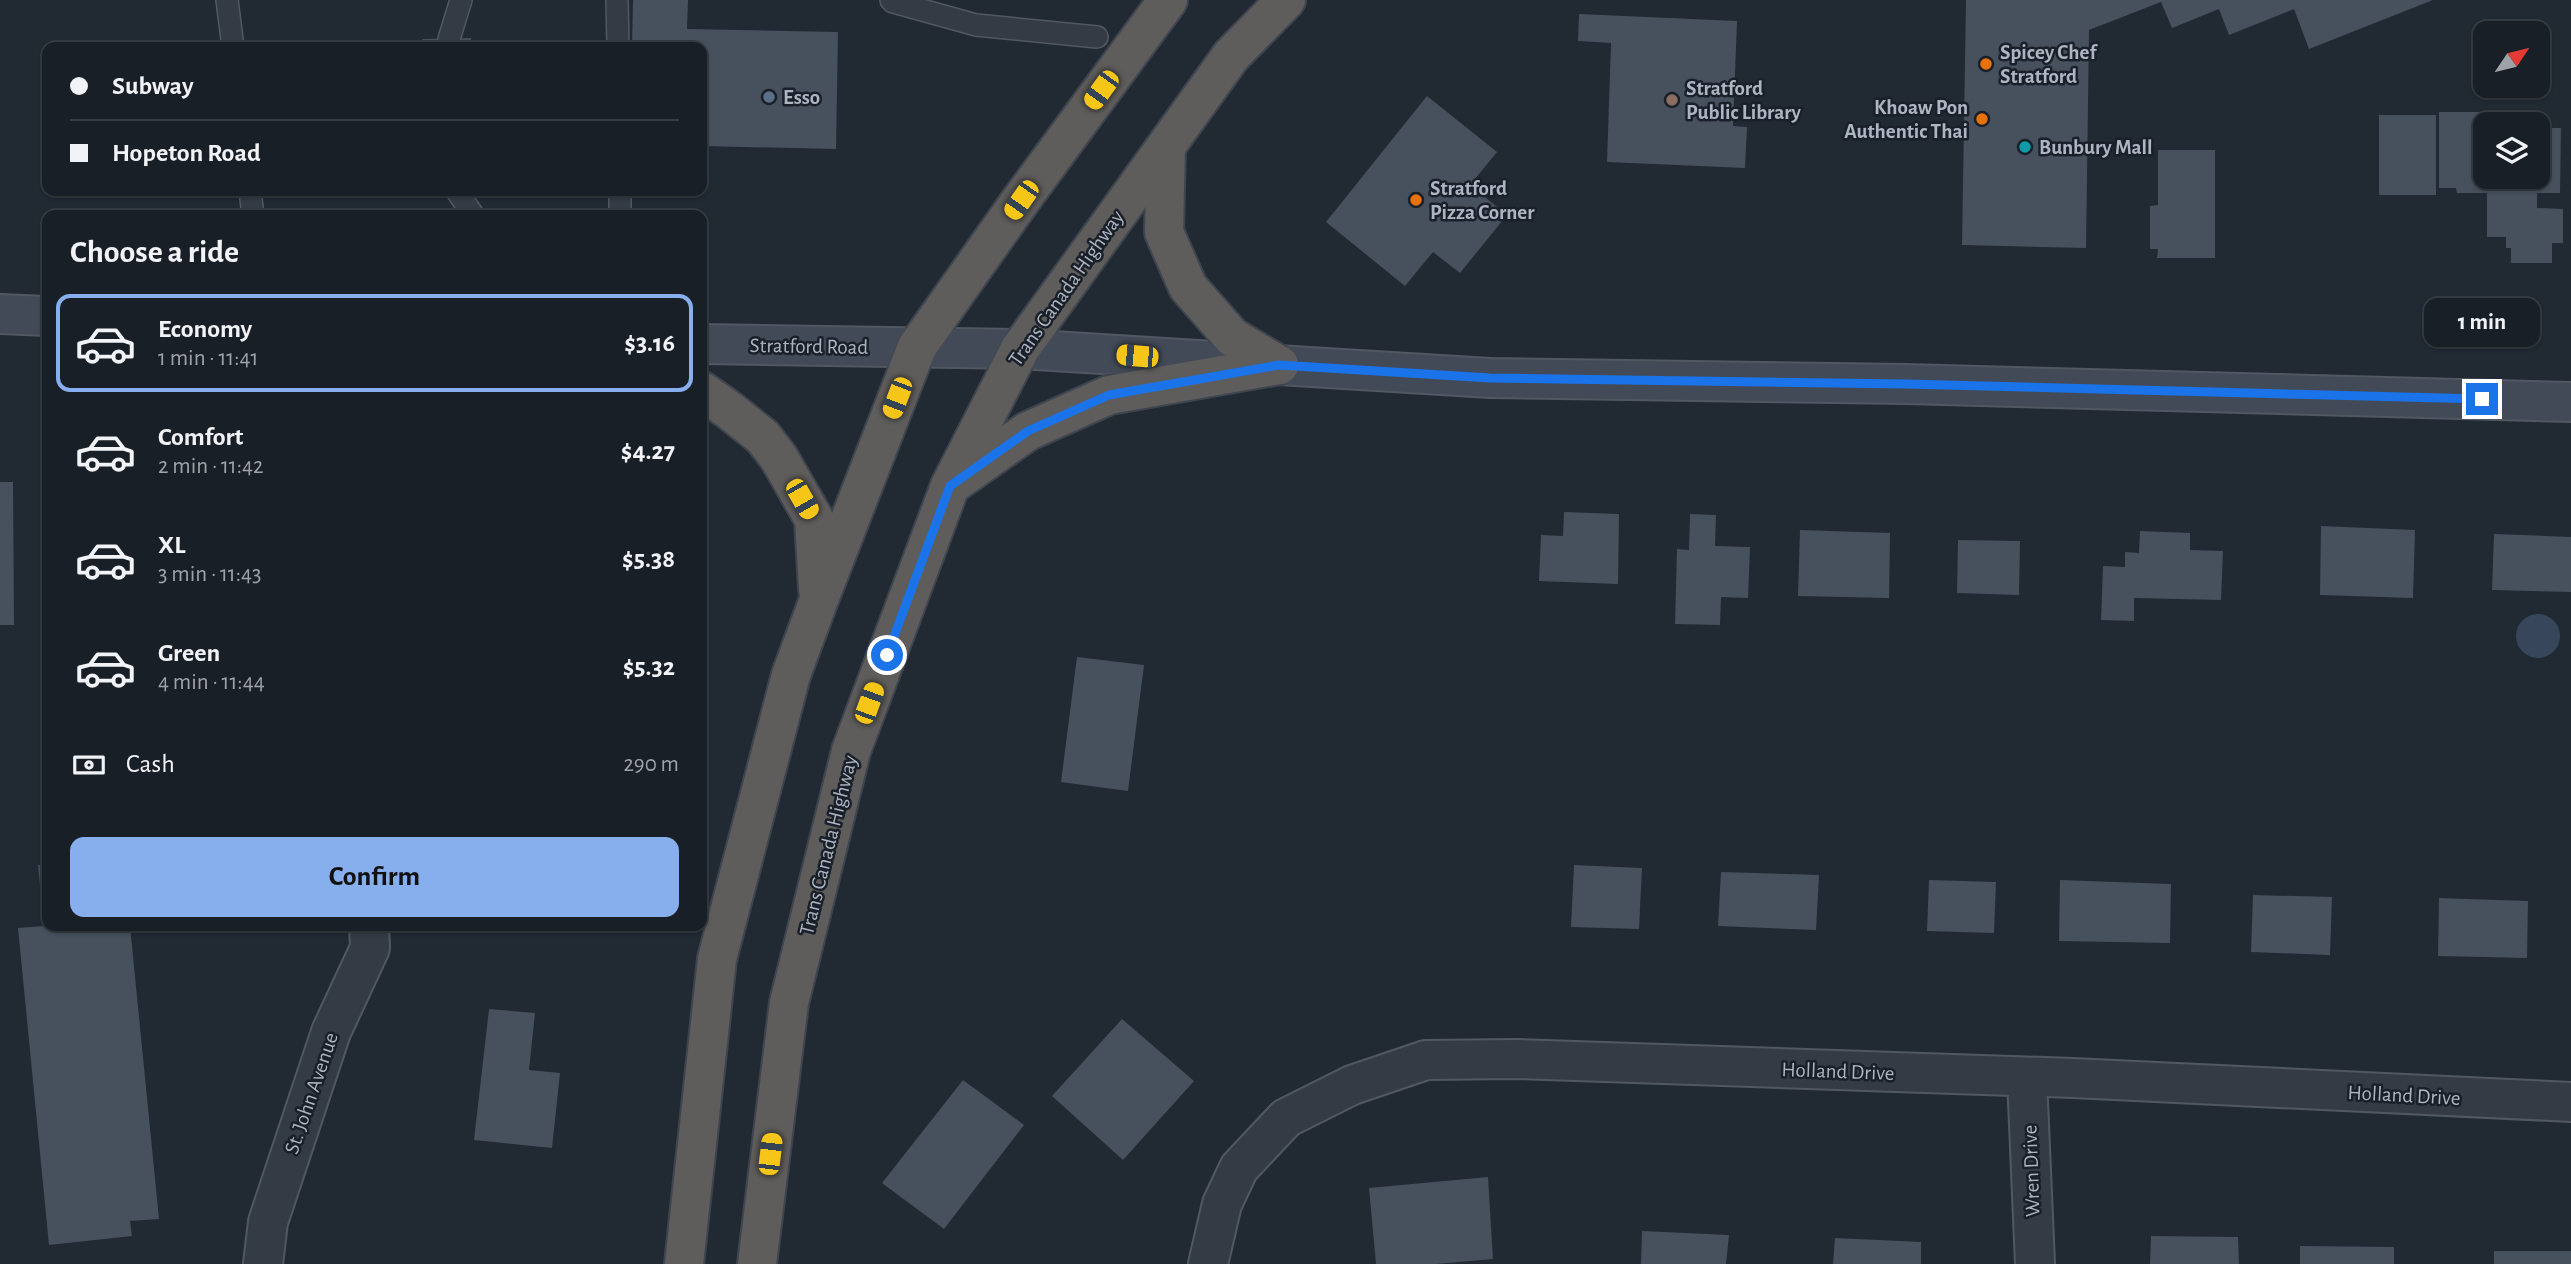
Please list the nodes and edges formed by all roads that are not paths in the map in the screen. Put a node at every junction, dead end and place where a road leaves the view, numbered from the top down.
1 (227, 0) edge
2 (461, 0) edge
3 (617, 0) edge
4 (1168, 0) edge
5 (1286, 0) edge
6 (891, 1) edge
7 (1097, 37) dead end
8 (449, 38) dead end
9 (232, 42) edge
10 (618, 42) edge
11 (1166, 147) junction
12 (0, 314) edge
13 (42, 316) edge
14 (707, 344) edge
15 (917, 347) junction
16 (1020, 349) junction
17 (1279, 365) junction
18 (707, 395) edge
19 (2567, 396) edge
20 (950, 486) junction
21 (818, 603) junction
22 (369, 931) edge
23 (2026, 1078) junction
24 (2571, 1102) edge
25 (263, 1264) edge
26 (684, 1264) edge
27 (757, 1264) edge
28 (1208, 1264) edge
29 (2035, 1264) edge

1 - 9 lane
2 - 8 lane
3 - 10 lane
4 - 15 highway
5 - 11 highway, Trans Canada Highway
6 - 7 lane
11 - 16 highway, Trans Canada Highway
11 - 17 highway
12 - 13 main road
14 - 15 main road, Stratford Road
15 - 16 main road, Stratford Road
15 - 21 highway
16 - 17 main road, Stratford Road
16 - 20 highway, Trans Canada Highway
17 - 19 main road, Stratford Road
17 - 20 highway
18 - 21 highway
20 - 27 highway, Trans Canada Highway
21 - 26 highway
22 - 25 street, St. John Avenue
23 - 24 street, Holland Drive
23 - 28 street, Holland Drive
23 - 29 street, Wren Drive

